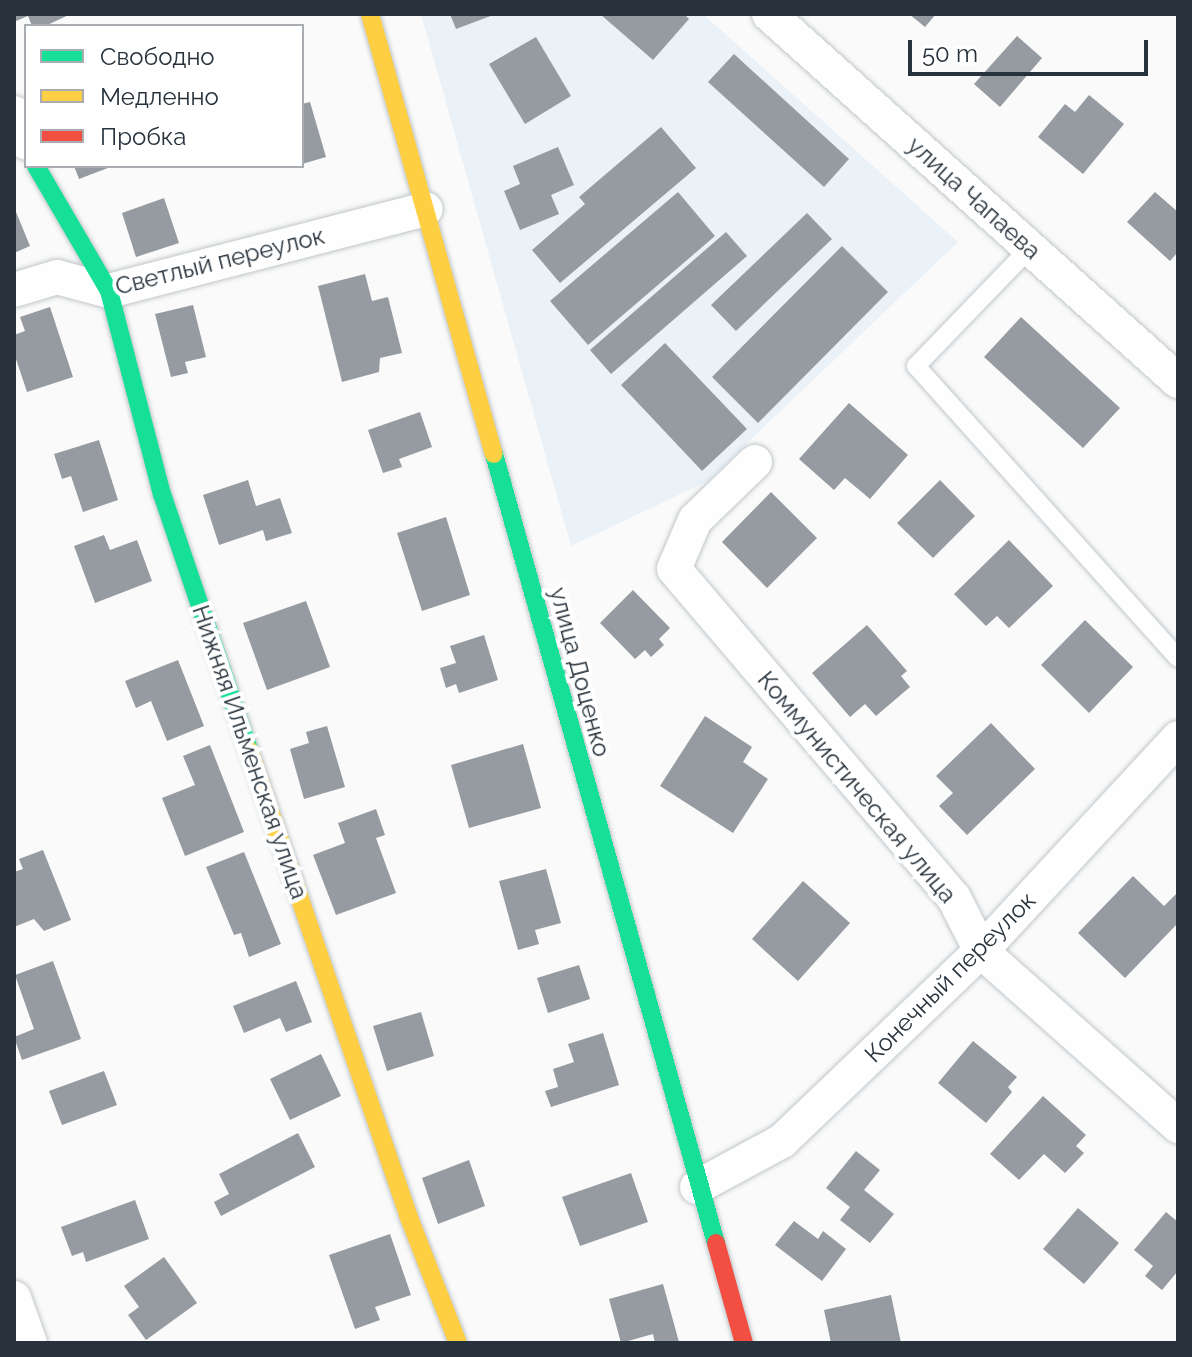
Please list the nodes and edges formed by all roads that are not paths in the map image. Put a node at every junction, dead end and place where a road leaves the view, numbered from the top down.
1 (370, 14) edge
2 (769, 14) edge
3 (14, 113) edge
4 (24, 138) edge
5 (37, 168) edge
6 (426, 209) junction
7 (1030, 248) junction
8 (14, 290) edge
9 (109, 291) junction
10 (1178, 381) edge
11 (755, 462) dead end
12 (1178, 658) edge
13 (1178, 738) edge
14 (981, 951) junction
15 (1178, 1126) edge
16 (697, 1187) junction
17 (14, 1298) edge
18 (30, 1343) edge
19 (458, 1343) edge
20 (744, 1343) edge

1 - 6 main road, улица Доценко
2 - 7 street, улица Чапаева
3 - 4 street
5 - 9 main road, Нижняя Ильменская улица
6 - 9 street, Светлый переулок
6 - 16 main road, улица Доценко
7 - 10 street, улица Чапаева
7 - 12 lane
8 - 9 street, Светлый переулок
9 - 19 main road, Нижняя Ильменская улица
11 - 14 street, Коммунистическая улица
13 - 14 street, Конечный переулок
14 - 15 street, Коммунистическая улица
14 - 16 street, Конечный переулок
16 - 20 main road, улица Доценко
17 - 18 street

